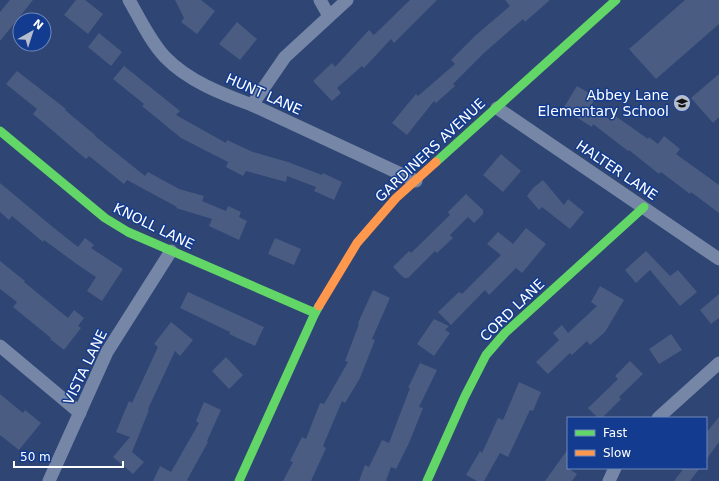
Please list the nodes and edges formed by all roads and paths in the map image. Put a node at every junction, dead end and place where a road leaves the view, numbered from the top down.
1 (128, 0) edge
2 (320, 0) edge
3 (347, 0) edge
4 (616, 0) edge
5 (329, 16) junction
6 (252, 105) junction
7 (497, 108) junction
8 (0, 130) edge
9 (416, 181) junction
10 (644, 208) junction
11 (171, 251) junction
12 (719, 259) edge
13 (315, 313) junction
14 (0, 346) edge
15 (719, 363) edge
16 (80, 413) junction
17 (659, 417) edge
18 (615, 469) edge
19 (49, 481) edge
20 (239, 481) edge
21 (427, 481) edge
22 (610, 481) edge

1 - 6 street, HUNT LANE
2 - 5 street
3 - 5 street
4 - 7 street, GARDINERS AVENUE
5 - 6 street
6 - 9 street, HUNT LANE
7 - 9 street, GARDINERS AVENUE
7 - 10 street, HALTER LANE
8 - 11 street, KNOLL LANE
9 - 13 street, GARDINERS AVENUE
10 - 12 street, HALTER LANE
10 - 21 street, CORD LANE
11 - 13 street, KNOLL LANE
11 - 16 street, VISTA LANE
13 - 20 street, GARDINERS AVENUE
14 - 16 street
15 - 17 street
16 - 19 street, VISTA LANE
18 - 22 street

